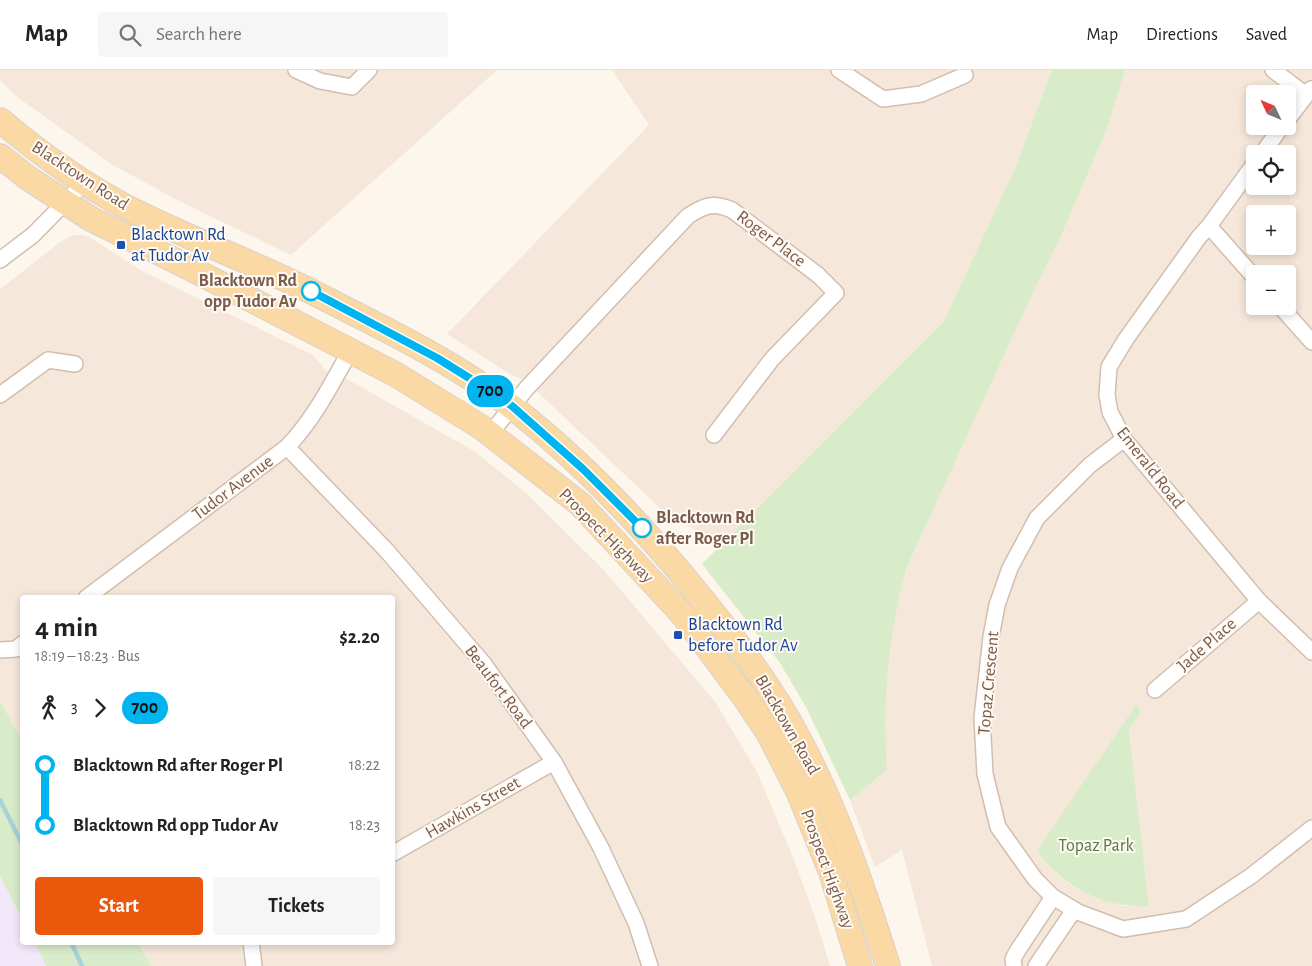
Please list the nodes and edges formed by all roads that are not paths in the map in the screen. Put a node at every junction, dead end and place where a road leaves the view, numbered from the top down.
1 (296, 70) edge
2 (369, 70) edge
3 (840, 70) edge
4 (1273, 70) edge
5 (965, 75) dead end
6 (1309, 91) edge
7 (1296, 109) edge
8 (0, 120) edge
9 (0, 156) edge
10 (1246, 175) edge
11 (84, 183) junction
12 (66, 203) junction
13 (1209, 226) junction
14 (0, 260) edge
15 (182, 264) joint
16 (1246, 268) edge
17 (1288, 315) edge
18 (1312, 342) edge
19 (350, 351) junction
20 (75, 364) dead end
21 (0, 395) edge
22 (512, 406) junction
23 (490, 434) junction
24 (714, 435) dead end
25 (1124, 439) junction
26 (287, 447) junction
27 (90, 595) edge
28 (1259, 601) junction
29 (20, 646) edge
30 (0, 650) edge
31 (1312, 652) edge
32 (1155, 690) dead end
33 (554, 762) junction
34 (1312, 828) edge
35 (395, 852) edge
36 (1053, 897) junction
37 (1074, 910) junction
38 (251, 945) edge
39 (254, 966) edge
40 (650, 966) edge
41 (860, 966) edge
42 (888, 966) edge
43 (1014, 966) edge
44 (1036, 966) edge

1 - 2 street
3 - 5 street
4 - 6 street
6 - 7 street
8 - 11 main road, Blacktown Road
9 - 12 main road, Blacktown Road
10 - 13 street, Emerald Road
11 - 12 street
11 - 22 main road, Blacktown Road
12 - 14 street
12 - 15 main road, Blacktown Road
13 - 16 street
13 - 25 street, Emerald Road
15 - 19 main road, Prospect Highway
17 - 18 street
19 - 23 main road, Prospect Highway
19 - 26 street, Tudor Avenue
20 - 21 street
22 - 23 street, Roger Place
22 - 24 street, Roger Place
22 - 42 main road, Blacktown Road
23 - 41 main road, Prospect Highway
25 - 28 street, Emerald Road
25 - 36 street, Topaz Crescent
26 - 27 street, Tudor Avenue
26 - 33 street, Beaufort Road
28 - 31 street, Emerald Road
28 - 32 street, Jade Place
29 - 30 street
33 - 35 street, Hawkins Street
33 - 40 street, Beaufort Road
34 - 37 street, Topaz Crescent
36 - 37 street, Topaz Crescent
36 - 43 street
37 - 44 street
38 - 39 street

